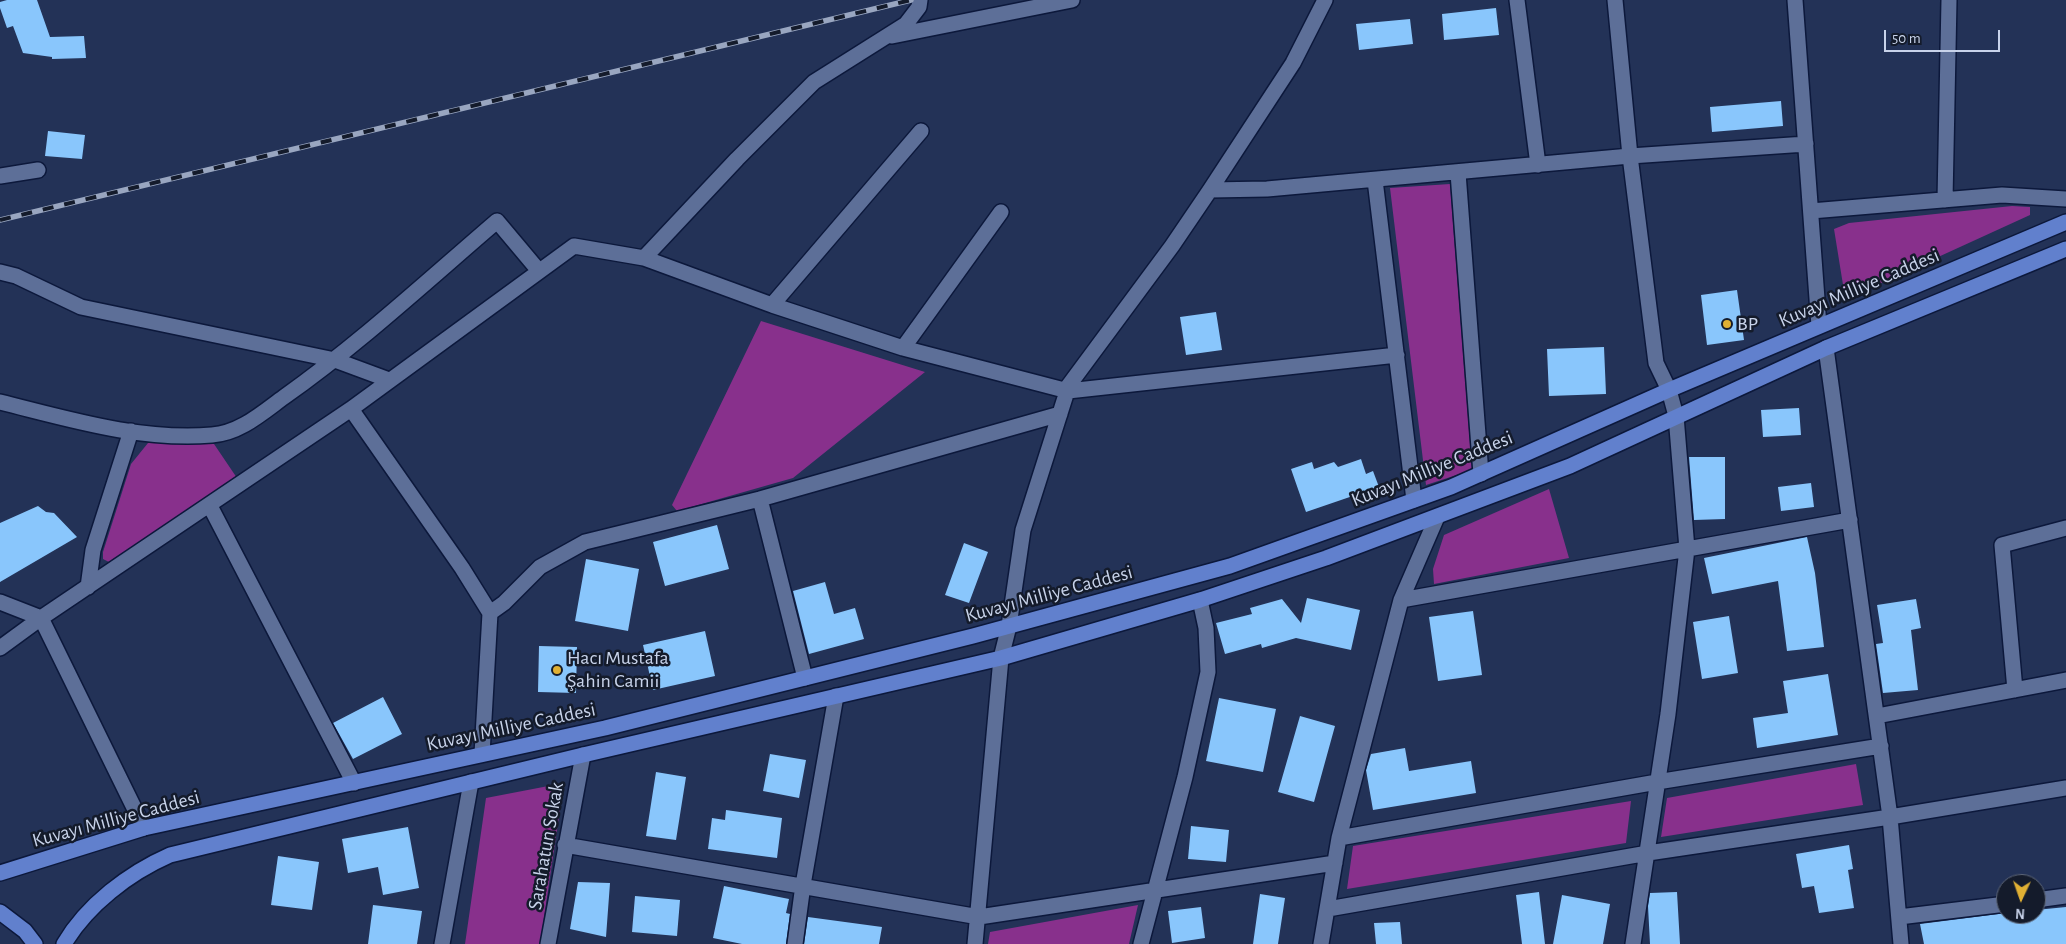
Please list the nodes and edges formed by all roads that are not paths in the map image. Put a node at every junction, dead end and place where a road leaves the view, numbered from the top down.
1 (920, 0) edge
2 (1072, 0) edge
3 (1324, 0) edge
4 (1517, 0) edge
5 (1615, 0) edge
6 (1795, 0) edge
7 (1949, 0) edge
8 (888, 37) junction
9 (921, 131) dead end
10 (1806, 144) junction
11 (1630, 156) junction
12 (1538, 165) junction
13 (38, 170) dead end
14 (1458, 173) junction
15 (0, 176) edge
16 (1375, 180) junction
17 (1210, 190) junction
18 (2066, 199) edge
19 (1944, 200) junction
20 (1811, 211) junction
21 (1001, 212) dead end
22 (2066, 222) edge
23 (2066, 249) edge
24 (644, 258) junction
25 (539, 271) junction
26 (0, 272) edge
27 (772, 305) junction
28 (1819, 326) junction
29 (903, 348) junction
30 (1826, 348) junction
31 (1397, 355) junction
32 (335, 360) junction
33 (389, 380) junction
34 (1068, 390) junction
35 (1669, 390) junction
36 (0, 402) edge
37 (351, 410) junction
38 (1060, 414) junction
39 (1676, 416) junction
40 (131, 431) junction
41 (1480, 474) junction
42 (760, 499) junction
43 (1414, 500) junction
44 (210, 506) junction
45 (1437, 517) junction
46 (1850, 520) junction
47 (2066, 528) edge
48 (1687, 549) junction
49 (88, 587) junction
50 (1200, 600) junction
51 (1401, 600) junction
52 (0, 602) edge
53 (490, 613) junction
54 (41, 618) junction
55 (1009, 626) junction
56 (0, 648) edge
57 (1002, 658) junction
58 (805, 678) junction
59 (2066, 680) edge
60 (2016, 690) junction
61 (836, 696) junction
62 (1877, 716) junction
63 (1880, 746) junction
64 (482, 754) junction
65 (582, 755) junction
66 (471, 782) junction
67 (1657, 782) junction
68 (354, 783) junction
69 (2066, 788) edge
70 (1890, 817) junction
71 (144, 828) junction
72 (1339, 838) junction
73 (565, 844) junction
74 (1648, 852) junction
75 (1335, 863) junction
76 (0, 874) edge
77 (803, 885) junction
78 (1156, 889) junction
79 (2066, 896) edge
80 (2046, 899) edge
81 (1996, 905) edge
82 (1328, 909) junction
83 (0, 912) edge
84 (979, 916) junction
85 (1899, 917) junction
86 (35, 944) edge
87 (64, 944) edge
88 (442, 944) edge
89 (548, 944) edge
90 (795, 944) edge
91 (975, 944) edge
92 (1141, 944) edge
93 (1321, 944) edge
94 (1633, 944) edge
95 (1901, 944) edge

1 - 8 street
2 - 8 street
3 - 17 street
4 - 12 street
5 - 11 street
6 - 10 street
7 - 19 street
8 - 24 street
9 - 27 street
10 - 11 street
10 - 20 street
11 - 12 street
11 - 35 street
12 - 14 street
13 - 15 street
14 - 16 street
14 - 41 street
16 - 17 street
16 - 31 street
17 - 34 street
18 - 19 street
19 - 20 street
20 - 28 street
21 - 29 street
22 - 28 main road, Kuvayı Milliye Caddesi
23 - 30 main road, Kuvayı Milliye Caddesi
24 - 25 street
24 - 27 street
25 - 32 street
25 - 33 street
26 - 32 street
27 - 29 street
28 - 35 main road, Kuvayı Milliye Caddesi
29 - 34 street
30 - 39 main road, Kuvayı Milliye Caddesi
30 - 46 street
31 - 34 street
31 - 43 street
32 - 33 street
32 - 40 street
33 - 37 street
34 - 38 street
35 - 39 street
35 - 41 main road, Kuvayı Milliye Caddesi
36 - 40 street
37 - 44 street
37 - 53 street
38 - 42 street
38 - 55 street
39 - 45 main road, Kuvayı Milliye Caddesi
39 - 48 street
40 - 49 street
41 - 43 main road, Kuvayı Milliye Caddesi
42 - 53 street
42 - 58 street
43 - 55 main road, Kuvayı Milliye Caddesi
44 - 49 street
44 - 68 street
45 - 50 main road, Kuvayı Milliye Caddesi
45 - 51 street
46 - 48 street
46 - 62 street
47 - 60 street
48 - 51 street
48 - 67 street
49 - 54 street
50 - 57 main road, Kuvayı Milliye Caddesi
50 - 78 street
51 - 72 street
52 - 54 street
53 - 64 street
54 - 56 street
54 - 71 street
55 - 57 street
55 - 58 main road, Kuvayı Milliye Caddesi
57 - 61 main road, Kuvayı Milliye Caddesi
57 - 84 street
58 - 64 main road, Kuvayı Milliye Caddesi
59 - 60 street
60 - 62 street
61 - 65 main road, Kuvayı Milliye Caddesi
61 - 77 street
62 - 63 street
63 - 67 street
63 - 70 street
64 - 68 main road, Kuvayı Milliye Caddesi
65 - 66 main road, Kuvayı Milliye Caddesi
65 - 73 street, Sarahatun Sokak
66 - 87 main road, Kuvayı Milliye Caddesi
66 - 88 street
67 - 72 street
67 - 74 street
68 - 71 main road, Kuvayı Milliye Caddesi
69 - 70 street
70 - 74 street
70 - 85 street
71 - 76 main road, Kuvayı Milliye Caddesi
72 - 75 street
73 - 77 street
73 - 89 street, Sarahatun Sokak
74 - 82 street
74 - 94 street
75 - 78 street
75 - 82 street
77 - 84 street
77 - 90 street
78 - 84 street
78 - 92 street
79 - 80 street
81 - 85 street
82 - 93 street
83 - 86 main road
84 - 91 street
85 - 95 street

